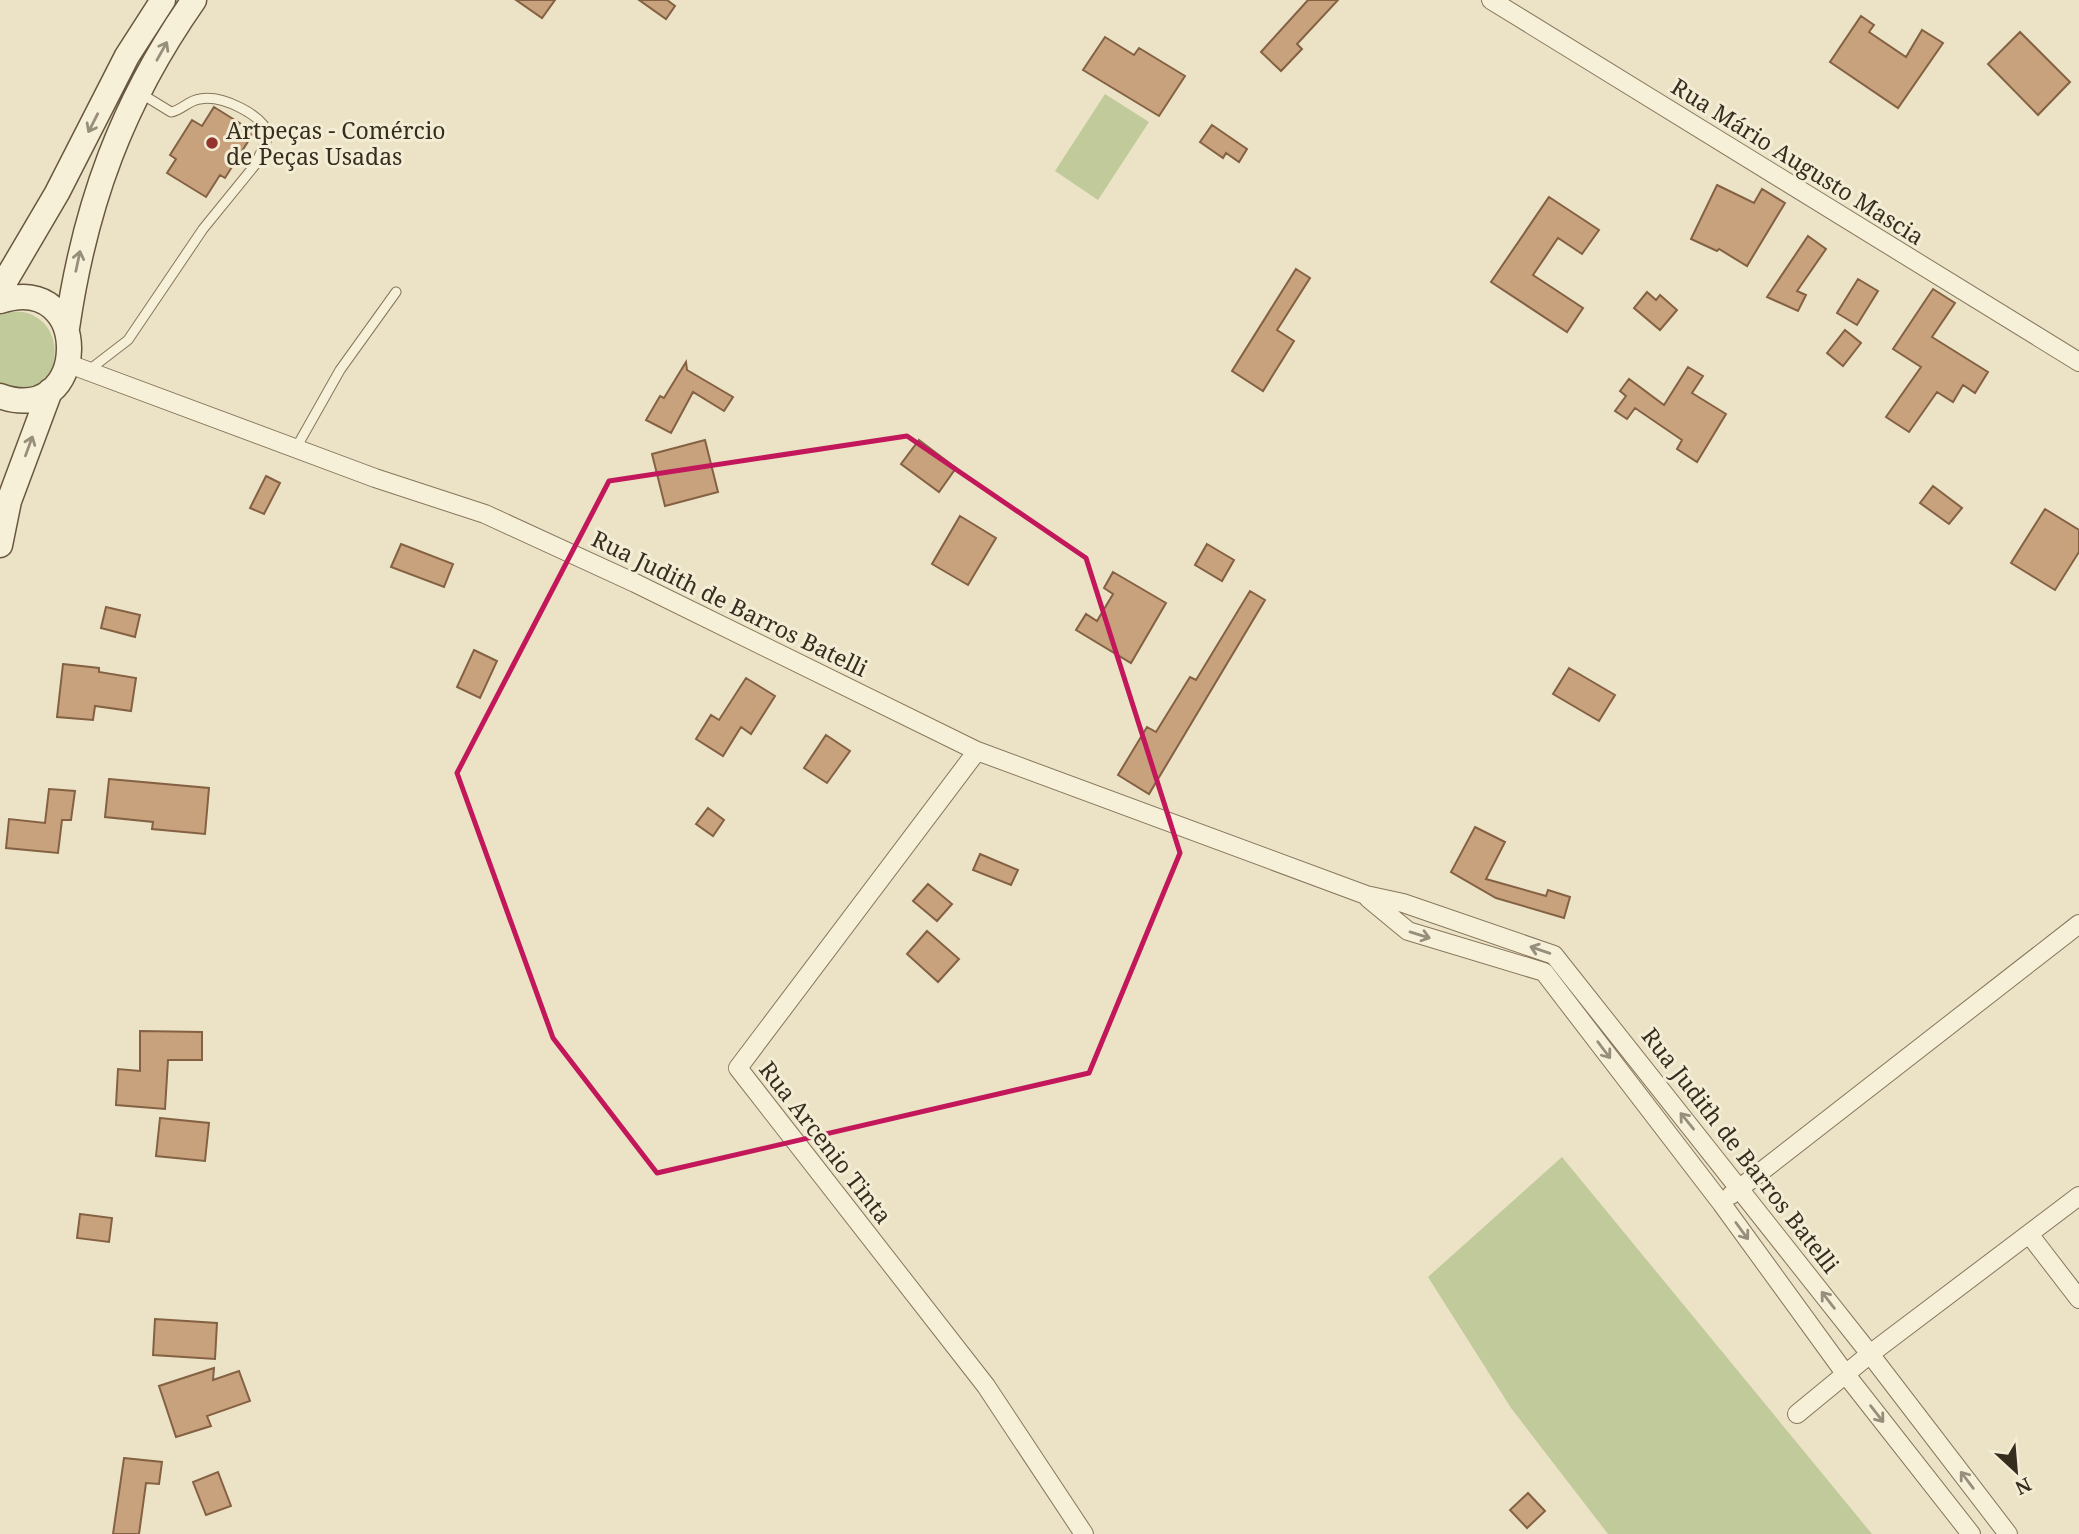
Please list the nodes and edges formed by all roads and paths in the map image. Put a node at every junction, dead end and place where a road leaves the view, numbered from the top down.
1 (163, 0) edge
2 (194, 0) edge
3 (1491, 0) edge
4 (139, 92) junction
5 (0, 290) edge
6 (396, 292) dead end
7 (0, 301) edge
8 (67, 328) junction
9 (2079, 362) edge
10 (79, 368) junction
11 (50, 391) junction
12 (0, 397) edge
13 (296, 448) junction
14 (0, 545) edge
15 (977, 751) junction
16 (1366, 895) junction
17 (2079, 924) edge
18 (1740, 1188) junction
19 (2079, 1196) edge
20 (1722, 1204) junction
21 (2029, 1234) junction
22 (2079, 1299) edge
23 (1870, 1354) junction
24 (1847, 1376) junction
25 (1797, 1414) dead end
26 (1084, 1534) edge
27 (1971, 1534) edge
28 (2008, 1534) edge

1 -> 5 main road
4 -> 2 main road
3 - 9 street, Rua Mário Augusto Mascia
8 -> 4 main road
4 - 10 lane
6 - 13 lane
7 - 8 main road
8 - 10 main road
10 - 11 main road
10 - 13 street, Rua Judith de Barros Batelli
11 - 12 main road
14 -> 11 main road
13 - 15 street, Rua Judith de Barros Batelli
15 - 16 street, Rua Judith de Barros Batelli
15 - 26 street, Rua Arcenio Tinta
18 -> 16 street, Rua Judith de Barros Batelli
16 -> 20 street, Rua Judith de Barros Batelli
17 - 18 street
18 - 20 street
23 -> 18 street, Rua Judith de Barros Batelli
19 - 21 street
20 -> 24 street, Rua Judith de Barros Batelli
21 - 22 street
21 - 23 street
23 - 24 street
28 -> 23 street, Rua Judith de Barros Batelli
24 - 25 street
24 -> 27 street, Rua Judith de Barros Batelli

